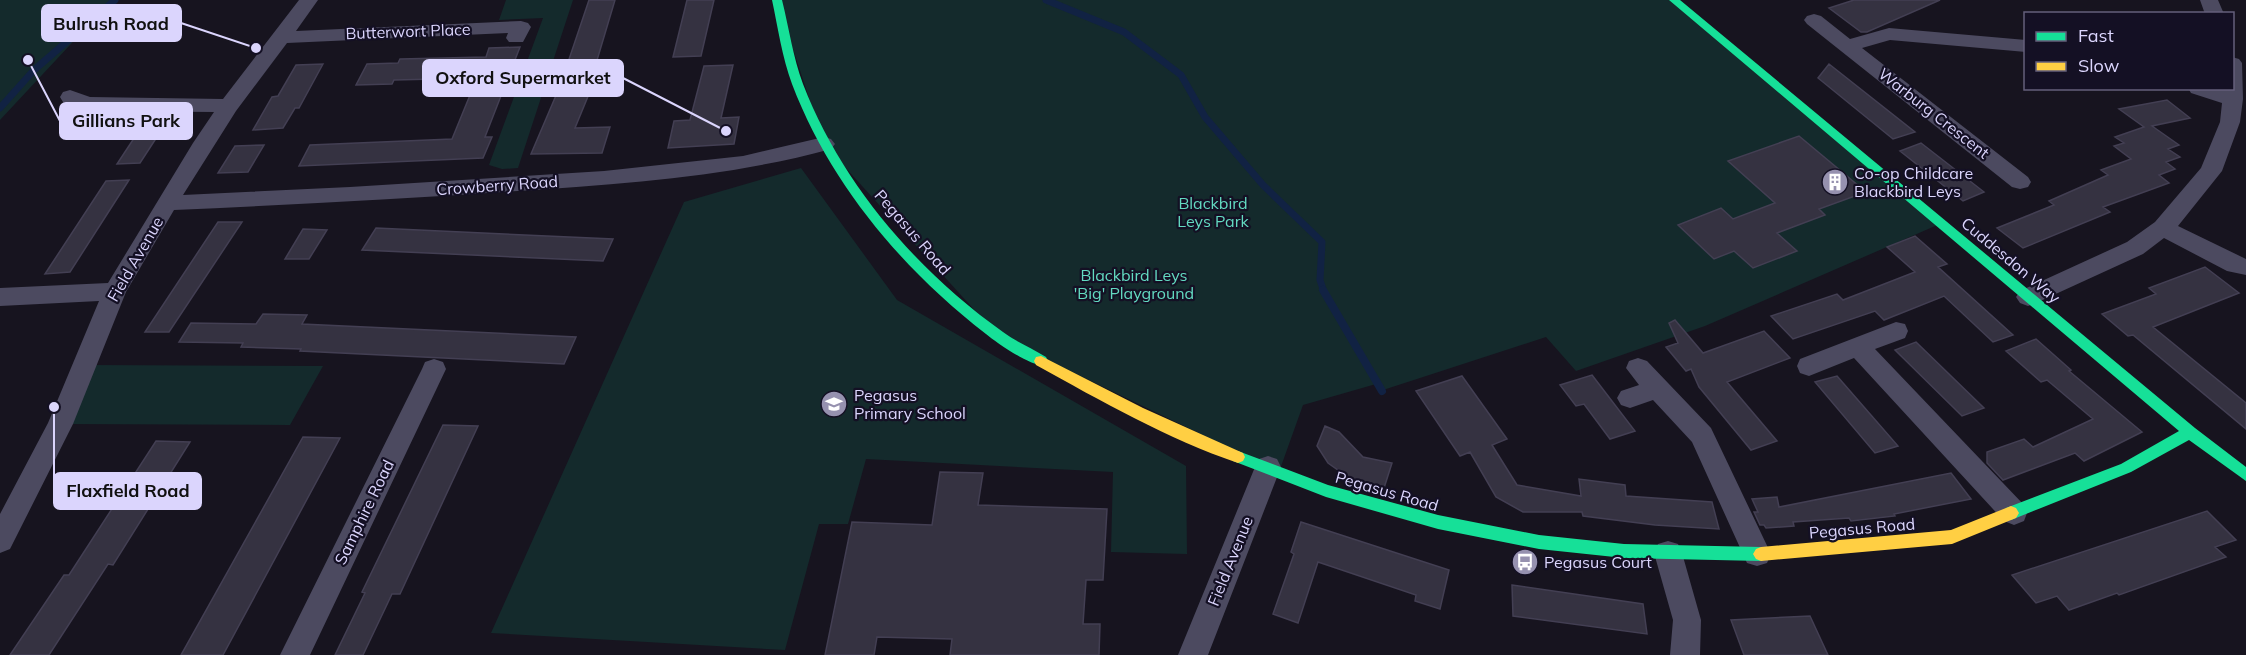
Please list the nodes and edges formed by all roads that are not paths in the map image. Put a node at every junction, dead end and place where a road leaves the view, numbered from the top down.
1 (309, 0) edge
2 (777, 0) edge
3 (1674, 0) edge
4 (1814, 20) dead end
5 (283, 37) junction
6 (516, 38) dead end
7 (1847, 46) junction
8 (2024, 46) edge
9 (2204, 90) edge
10 (2233, 90) edge
11 (70, 97) dead end
12 (2233, 99) junction
13 (229, 105) junction
14 (824, 144) junction
15 (2020, 182) dead end
16 (167, 203) junction
17 (2163, 228) junction
18 (2246, 267) edge
19 (115, 291) junction
20 (0, 297) edge
21 (2028, 297) junction
22 (1896, 331) dead end
23 (1857, 346) junction
24 (1809, 366) dead end
25 (1638, 368) dead end
26 (434, 369) dead end
27 (1658, 389) junction
28 (1630, 398) dead end
29 (2190, 432) junction
30 (1268, 467) junction
31 (2246, 475) edge
32 (8, 513) edge
33 (2014, 513) junction
34 (0, 541) edge
35 (1668, 553) junction
36 (1757, 554) junction
37 (295, 655) edge
38 (1193, 655) edge
39 (1685, 655) edge

1 - 5 street, Field Avenue
2 - 14 street, Pegasus Road
3 - 21 street, Cuddesdon Way
4 - 7 street, Warburg Crescent
5 - 6 street, Butterwort Place
5 - 13 street, Field Avenue
7 - 8 street
7 - 15 street, Warburg Crescent
9 - 12 street
10 - 12 street
11 - 13 street
12 - 17 street
13 - 16 street, Field Avenue
14 - 16 street, Crowberry Road
14 - 30 street, Pegasus Road
16 - 19 street, Field Avenue
17 - 18 street
17 - 21 street
19 - 20 street
19 - 32 street, Field Avenue
21 - 29 street, Cuddesdon Way
22 - 23 street
23 - 24 street
23 - 33 street
25 - 27 street
26 - 37 street, Samphire Road
27 - 28 street
27 - 36 street
29 - 31 street, Cuddesdon Way
29 - 33 street, Pegasus Road
30 - 35 street, Pegasus Road
30 - 38 street, Field Avenue
32 - 34 street, Field Avenue
33 - 36 street, Pegasus Road
35 - 36 street, Pegasus Road
35 - 39 street

